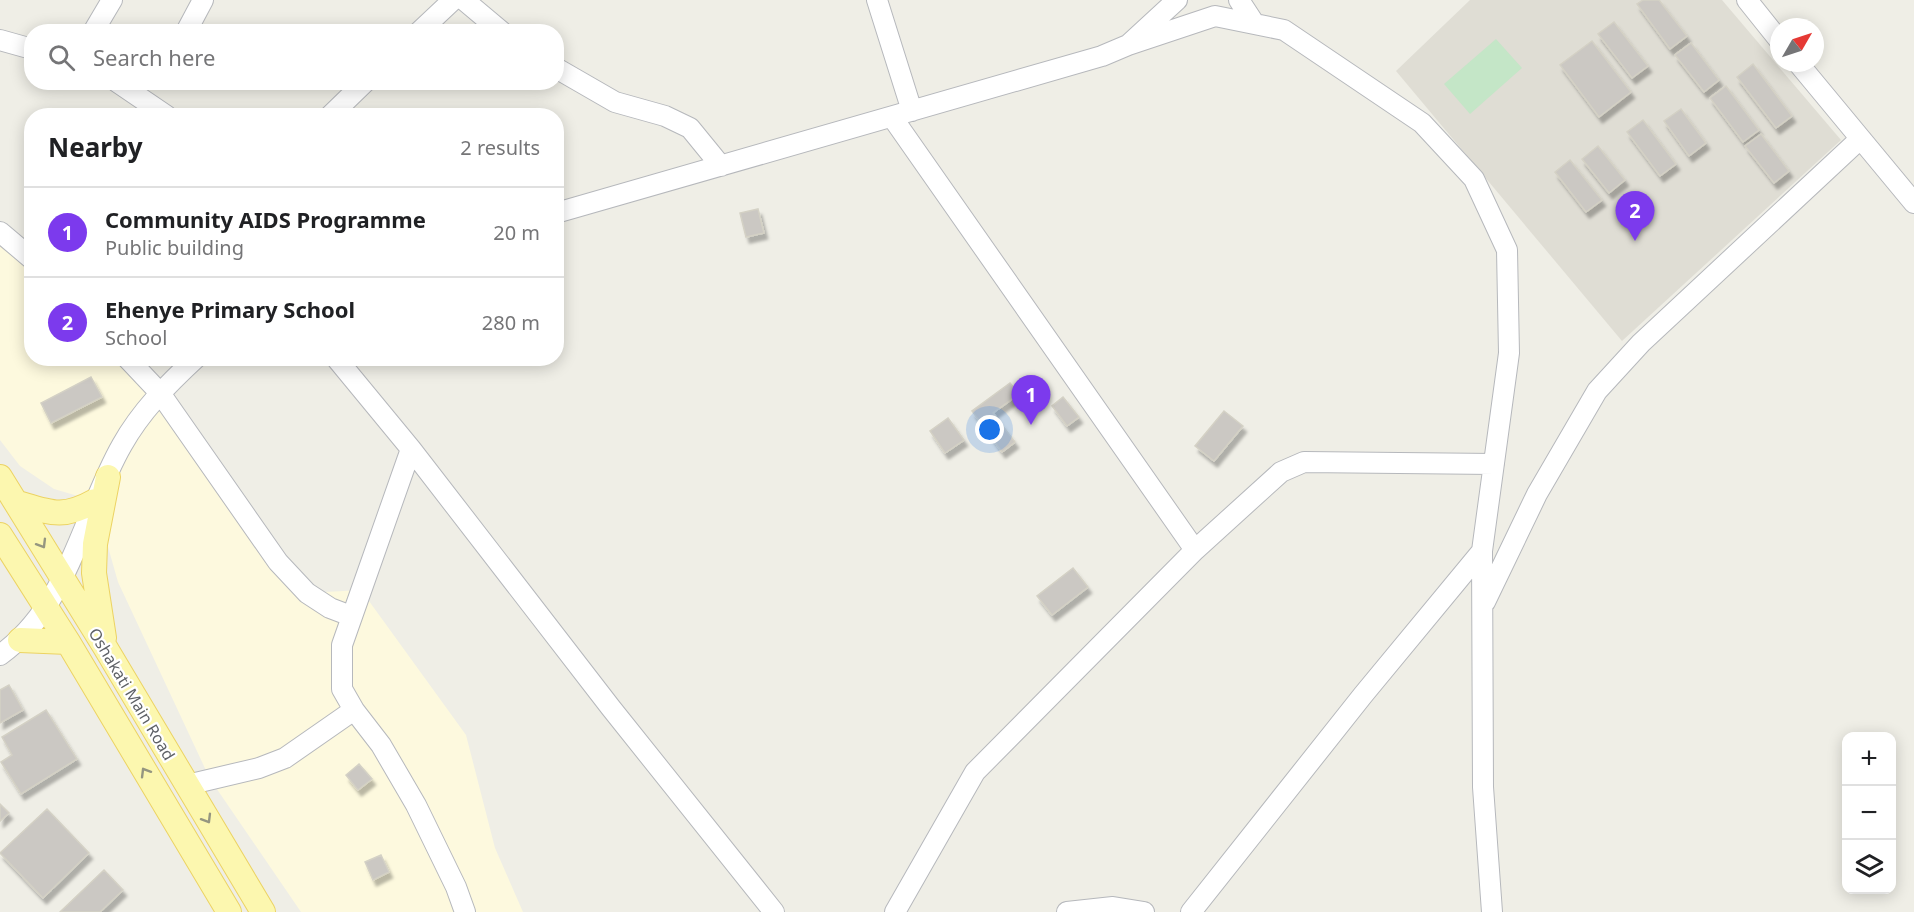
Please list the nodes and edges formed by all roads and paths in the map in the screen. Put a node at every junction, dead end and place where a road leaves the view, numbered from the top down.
1 (112, 0) edge
2 (202, 0) edge
3 (453, 0) edge
4 (464, 0) edge
5 (877, 0) edge
6 (1177, 0) edge
7 (1239, 0) edge
8 (1747, 0) edge
9 (1254, 23) junction
10 (98, 24) edge
11 (190, 24) edge
12 (428, 24) edge
13 (492, 24) edge
14 (1770, 28) edge
15 (0, 40) edge
16 (1128, 45) junction
17 (24, 47) edge
18 (1805, 72) edge
19 (564, 73) edge
20 (149, 90) edge
21 (356, 90) edge
22 (161, 108) edge
23 (338, 108) edge
24 (912, 111) junction
25 (892, 117) junction
26 (1860, 139) junction
27 (721, 166) junction
28 (1914, 203) edge
29 (564, 211) edge
30 (0, 231) edge
31 (24, 252) edge
32 (134, 366) edge
33 (188, 366) edge
34 (343, 366) edge
35 (159, 393) junction
36 (411, 449) junction
37 (1494, 464) junction
38 (0, 477) edge
39 (108, 477) junction
40 (95, 501) junction
41 (18, 503) junction
42 (0, 535) edge
43 (1195, 550) junction
44 (1482, 551) junction
45 (63, 579) junction
46 (45, 606) junction
47 (1482, 607) junction
48 (351, 616) junction
49 (20, 640) junction
50 (68, 642) junction
51 (105, 647) junction
52 (0, 655) edge
53 (354, 710) junction
54 (187, 784) junction
55 (229, 912) edge
56 (262, 912) edge
57 (465, 912) edge
58 (774, 912) edge
59 (895, 912) edge
60 (1067, 912) edge
61 (1144, 912) edge
62 (1191, 912) edge
63 (1492, 912) edge

1 - 10 street
2 - 11 street
3 - 12 street
4 - 13 street
5 - 24 street
6 - 16 street
7 - 9 street
8 - 14 street
9 - 16 street
9 - 37 street
15 - 17 street
16 - 24 street
18 - 26 street
19 - 27 street
20 - 22 street
21 - 23 street
24 - 25 street
25 - 27 street
25 - 43 street
26 - 28 street
26 - 47 street
27 - 29 street
30 - 31 street
32 - 35 street
33 - 35 street
34 - 36 street
35 - 39 street
35 - 48 street
36 - 48 street
36 - 58 street
37 - 43 street
37 - 44 street
38 - 41 main road, Oshakati Main Road
39 - 40 street
39 - 51 main road
40 - 41 main road
40 - 45 street
41 -> 45 main road, Oshakati Main Road
42 - 46 main road, Oshakati Main Road
43 - 59 street
44 - 47 street
44 - 62 street
45 - 46 street
45 - 51 main road, Oshakati Main Road
46 - 49 street
46 - 50 main road, Oshakati Main Road
47 - 63 street
48 - 53 street
49 - 50 main road
49 - 52 street
55 -> 50 main road, Oshakati Main Road
51 - 54 main road, Oshakati Main Road
53 - 54 street
53 - 57 street
54 -> 56 main road, Oshakati Main Road
60 - 61 street

